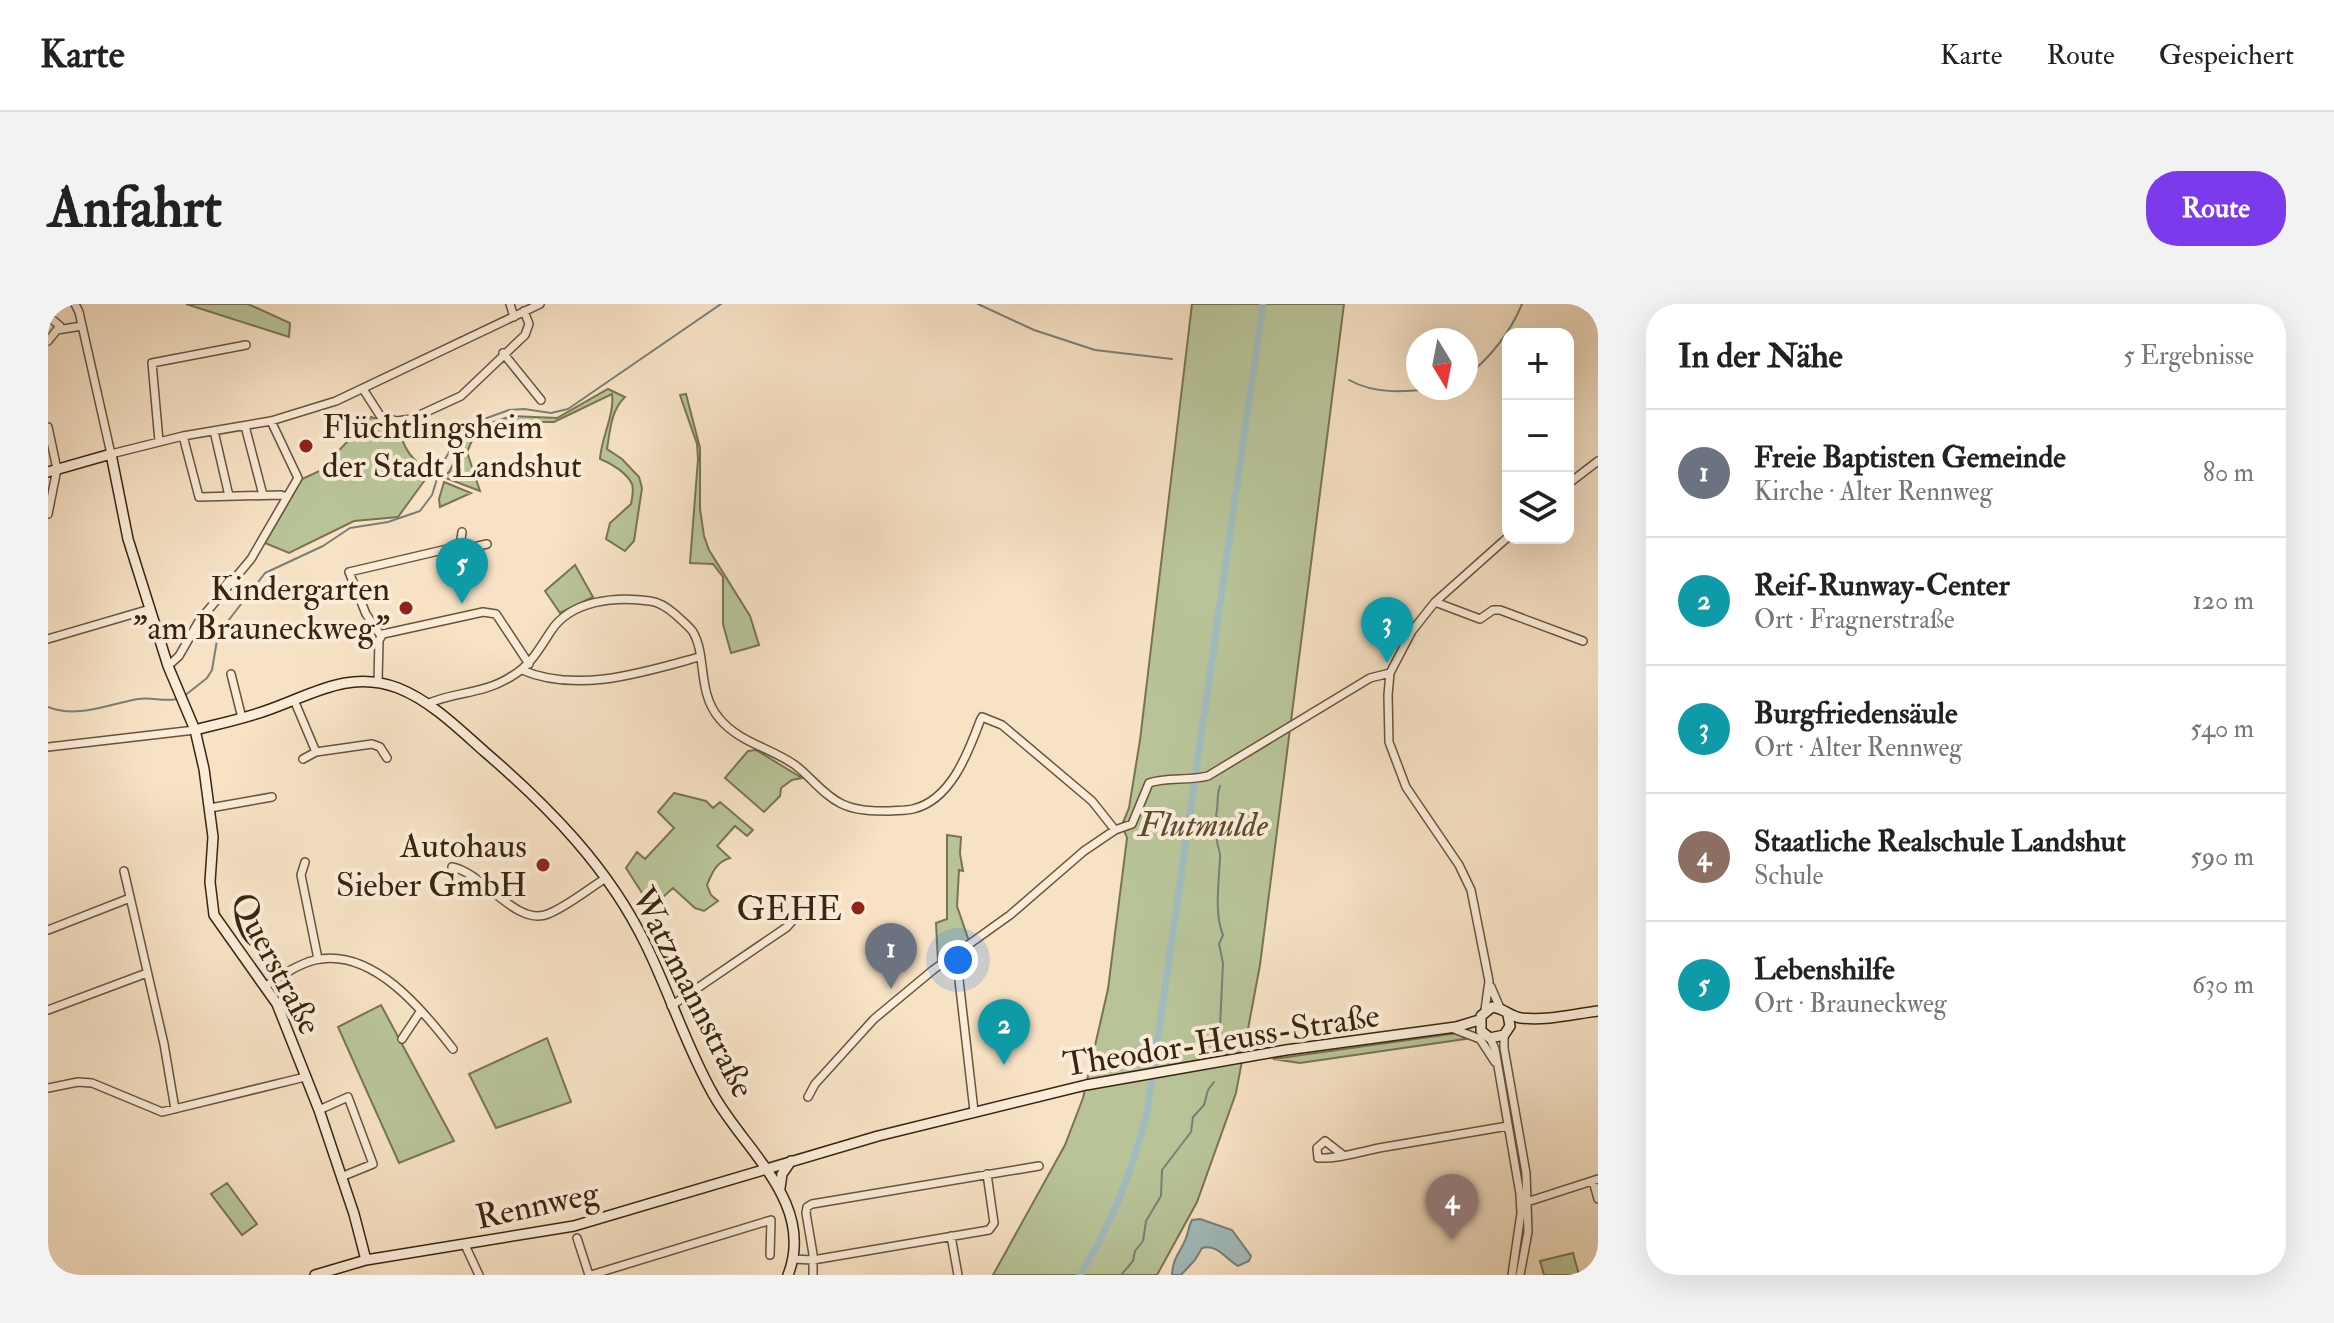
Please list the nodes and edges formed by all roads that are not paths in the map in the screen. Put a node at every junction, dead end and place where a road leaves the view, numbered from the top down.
1 (75, 304) edge
2 (510, 304) edge
3 (540, 304) edge
4 (524, 311) junction
5 (48, 316) edge
6 (514, 317) junction
7 (82, 326) junction
8 (57, 330) junction
9 (48, 341) edge
10 (246, 345) dead end
11 (503, 353) junction
12 (363, 389) junction
13 (541, 400) dead end
14 (271, 421) junction
15 (245, 426) junction
16 (48, 427) edge
17 (214, 431) junction
18 (183, 436) junction
19 (159, 441) junction
20 (111, 454) junction
21 (1598, 461) edge
22 (53, 471) edge
23 (1574, 479) edge
24 (263, 495) junction
25 (229, 496) junction
26 (287, 497) junction
27 (48, 514) edge
28 (462, 532) dead end
29 (1502, 542) edge
30 (487, 544) dead end
31 (460, 546) junction
32 (1435, 602) junction
33 (150, 609) junction
34 (381, 636) junction
35 (48, 639) edge
36 (1583, 641) dead end
37 (699, 657) junction
38 (168, 666) junction
39 (526, 667) junction
40 (1390, 673) junction
41 (231, 674) dead end
42 (378, 682) junction
43 (294, 700) junction
44 (427, 704) junction
45 (242, 718) junction
46 (195, 730) junction
47 (48, 747) edge
48 (316, 752) junction
49 (387, 758) dead end
50 (303, 759) dead end
51 (272, 797) dead end
52 (210, 808) junction
53 (1115, 830) junction
54 (305, 862) dead end
55 (452, 867) dead end
56 (124, 871) dead end
57 (606, 878) junction
58 (130, 898) junction
59 (795, 918) dead end
60 (48, 930) edge
61 (953, 958) junction
62 (318, 959) junction
63 (147, 973) junction
64 (1489, 981) junction
65 (266, 986) junction
66 (671, 1006) junction
67 (48, 1010) edge
68 (1504, 1011) junction
69 (1598, 1011) edge
70 (420, 1012) junction
71 (1482, 1015) junction
72 (1536, 1018) junction
73 (1452, 1028) junction
74 (1507, 1032) junction
75 (1486, 1034) junction
76 (402, 1039) dead end
77 (453, 1049) dead end
78 (1498, 1068) junction
79 (305, 1077) junction
80 (48, 1088) edge
81 (808, 1097) dead end
82 (175, 1109) junction
83 (319, 1110) junction
84 (974, 1111) junction
85 (1508, 1126) junction
86 (754, 1152) junction
87 (1343, 1155) dead end
88 (791, 1161) junction
89 (1039, 1166) dead end
90 (765, 1168) junction
91 (987, 1174) junction
92 (743, 1175) junction
93 (341, 1177) junction
94 (1595, 1180) edge
95 (780, 1188) junction
96 (1598, 1199) edge
97 (1524, 1203) junction
98 (951, 1236) junction
99 (577, 1238) dead end
100 (465, 1245) junction
101 (770, 1255) dead end
102 (793, 1259) junction
103 (366, 1260) junction
104 (813, 1260) junction
105 (315, 1275) edge
106 (479, 1275) edge
107 (590, 1275) edge
108 (788, 1275) edge
109 (813, 1275) edge
110 (958, 1275) edge
111 (1512, 1275) edge
112 (1520, 1275) edge

1 - 7 street
2 - 6 street
3 - 4 street
4 - 6 street
4 - 11 street
5 - 8 street
6 - 12 street
7 - 8 street
7 - 20 street
8 - 9 street
10 - 19 street
11 - 12 street
11 - 13 street
12 - 14 street
14 - 15 street
14 - 26 street
15 - 17 street
15 - 24 street
16 - 22 street
17 - 18 street
17 - 25 street
18 - 19 street
18 - 25 street
19 - 20 street
20 - 22 street
20 - 33 street, Querstraße
21 - 23 street
22 - 27 street
24 - 25 street
24 - 26 street
26 - 38 street
28 - 31 street
29 - 32 street
30 - 31 street
31 - 34 street
32 - 36 street
32 - 40 street
33 - 35 street
33 - 38 street, Querstraße
34 - 39 street
34 - 42 street
37 - 39 street
37 - 39 street
37 - 53 street
38 - 46 street, Querstraße
39 - 44 street
40 - 53 street
40 - 64 street
41 - 45 street
42 - 43 street, Watzmannstraße
42 - 44 street, Watzmannstraße
43 - 45 street, Watzmannstraße
43 - 48 street
44 - 57 street, Watzmannstraße
45 - 46 street, Watzmannstraße
46 - 47 street, Watzmannstraße
46 - 52 street, Querstraße
48 - 49 street
48 - 50 street
51 - 52 street
52 - 65 street, Querstraße
53 - 61 street
54 - 62 street
55 - 57 street, Watzmannstraße
56 - 58 street
57 - 66 street, Watzmannstraße
58 - 60 street
58 - 63 street
59 - 66 street
61 - 81 street
61 - 84 street
62 - 65 street
62 - 70 street
63 - 67 street
63 - 82 street
64 - 68 street
64 - 71 street
65 - 79 street, Querstraße
66 - 86 street, Watzmannstraße
68 - 71 street, Theodor-Heuss-Straße
68 - 72 street, Theodor-Heuss-Straße
68 - 74 street
69 - 72 street, Theodor-Heuss-Straße
70 - 76 street
70 - 77 street
71 - 73 street, Theodor-Heuss-Straße
71 - 75 street
72 - 74 street, Theodor-Heuss-Straße
73 - 75 street, Theodor-Heuss-Straße
73 - 78 street
73 - 84 street, Theodor-Heuss-Straße
74 - 75 street, Theodor-Heuss-Straße
74 - 97 street
75 - 78 street
78 - 85 street
79 - 82 street
79 - 83 street, Querstraße
80 - 82 street
83 - 93 street, Querstraße
83 - 93 street
84 - 88 street, Theodor-Heuss-Straße
85 - 87 street
85 - 97 street
86 - 90 street, Watzmannstraße
86 - 92 street
88 - 90 street, Theodor-Heuss-Straße
88 - 95 street
89 - 91 street
90 - 92 street, Rennweg
90 - 95 street, Watzmannstraße
91 - 98 street
91 - 104 street
92 - 100 street, Rennweg
93 - 103 street, Querstraße
94 - 96 street
94 - 97 street
95 - 102 street
97 - 111 street
97 - 112 street
98 - 104 street
98 - 110 street
99 - 107 street
100 - 103 street, Rennweg
100 - 106 street
101 - 107 street
102 - 104 street
102 - 108 street
103 - 105 street, Rennweg
104 - 109 street

